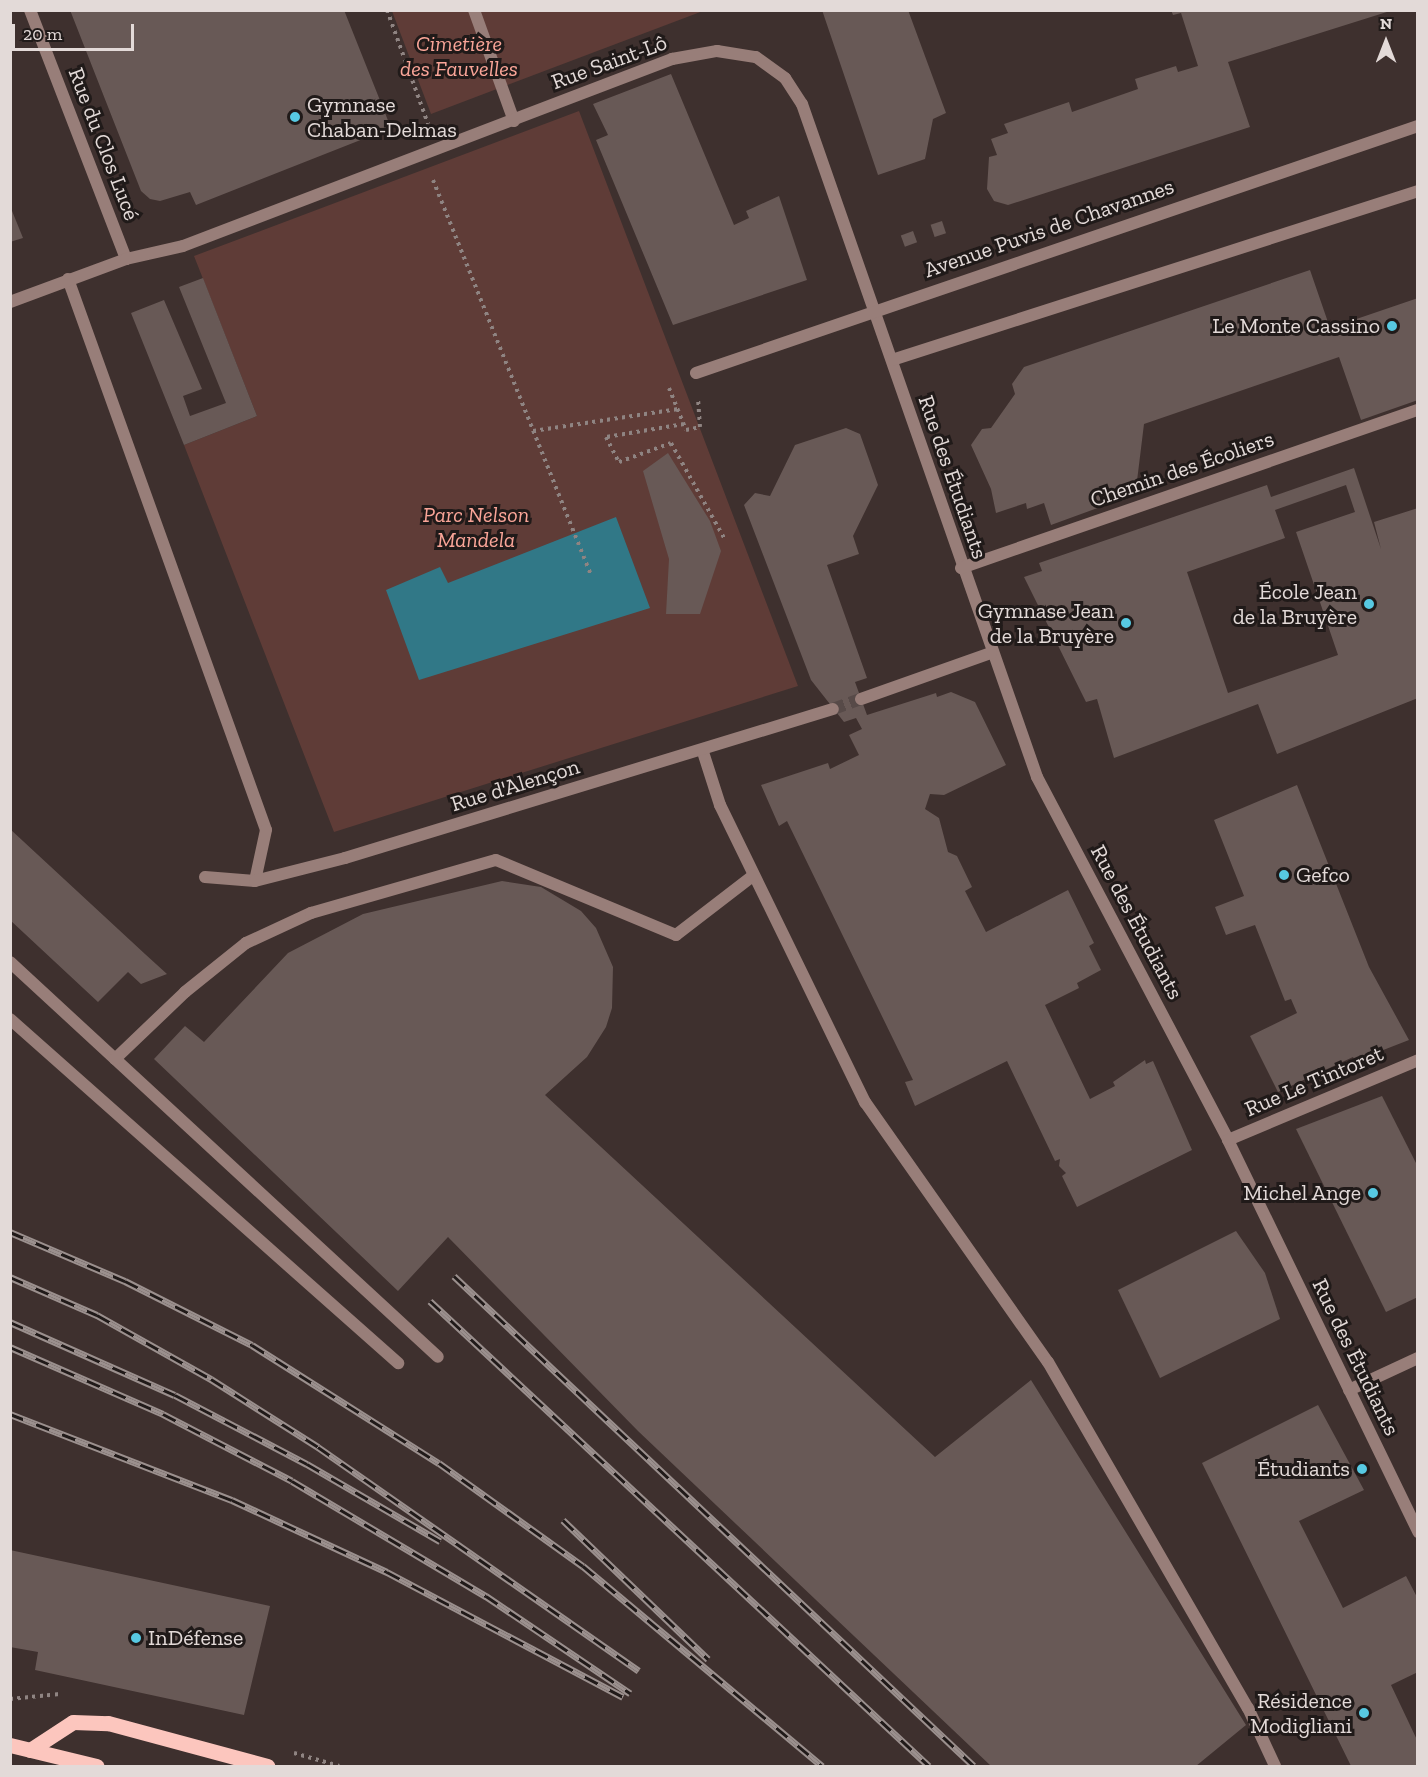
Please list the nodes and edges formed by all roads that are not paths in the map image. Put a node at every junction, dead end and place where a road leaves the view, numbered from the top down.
1 (30, 10) edge
2 (474, 10) edge
3 (514, 121) junction
4 (1418, 126) edge
5 (1418, 190) edge
6 (126, 258) junction
7 (68, 279) junction
8 (10, 302) edge
9 (873, 309) junction
10 (892, 360) junction
11 (696, 373) road end
12 (1418, 410) edge
13 (961, 568) junction
14 (991, 652) junction
15 (861, 699) tunnel mouth
16 (833, 709) tunnel mouth
17 (703, 752) junction
18 (754, 875) junction
19 (205, 877) dead end
20 (255, 881) junction
21 (10, 963) edge
22 (10, 1019) edge
23 (116, 1059) junction
24 (1418, 1060) edge
25 (1227, 1140) junction
26 (438, 1357) dead end
27 (1418, 1358) edge
28 (398, 1363) dead end
29 (1349, 1390) junction
30 (1418, 1532) edge
31 (10, 1745) edge
32 (30, 1750) junction
33 (97, 1767) edge
34 (267, 1767) edge
35 (1275, 1767) edge

1 - 6 street, Rue du Clos Lucé
2 - 3 street
3 - 6 street, Rue Saint-Lô
3 - 9 street, Rue Saint-Lô
4 - 9 street, Avenue Puvis de Chavannes
5 - 10 street
6 - 7 street, Rue Saint-Lô
7 - 8 street, Rue Saint-Lô
7 - 20 street
9 - 10 street, Rue des Étudiants
9 - 11 street, Avenue Puvis de Chavannes
10 - 13 street, Rue des Étudiants
12 - 13 street, Chemin des Écoliers
13 - 14 street, Rue des Étudiants
14 - 15 street
14 - 25 street, Rue des Étudiants
16 - 17 street, Rue d'Alençon
17 - 18 street
17 - 20 street, Rue d'Alençon
18 - 23 street
18 - 35 street
19 - 20 street, Rue d'Alençon
21 - 23 street
22 - 28 street
23 - 26 street
24 - 25 street, Rue Le Tintoret
25 - 29 street, Rue des Étudiants
27 - 29 street
29 - 30 street, Rue des Étudiants
31 - 32 main road
32 - 33 main road
32 - 34 main road

